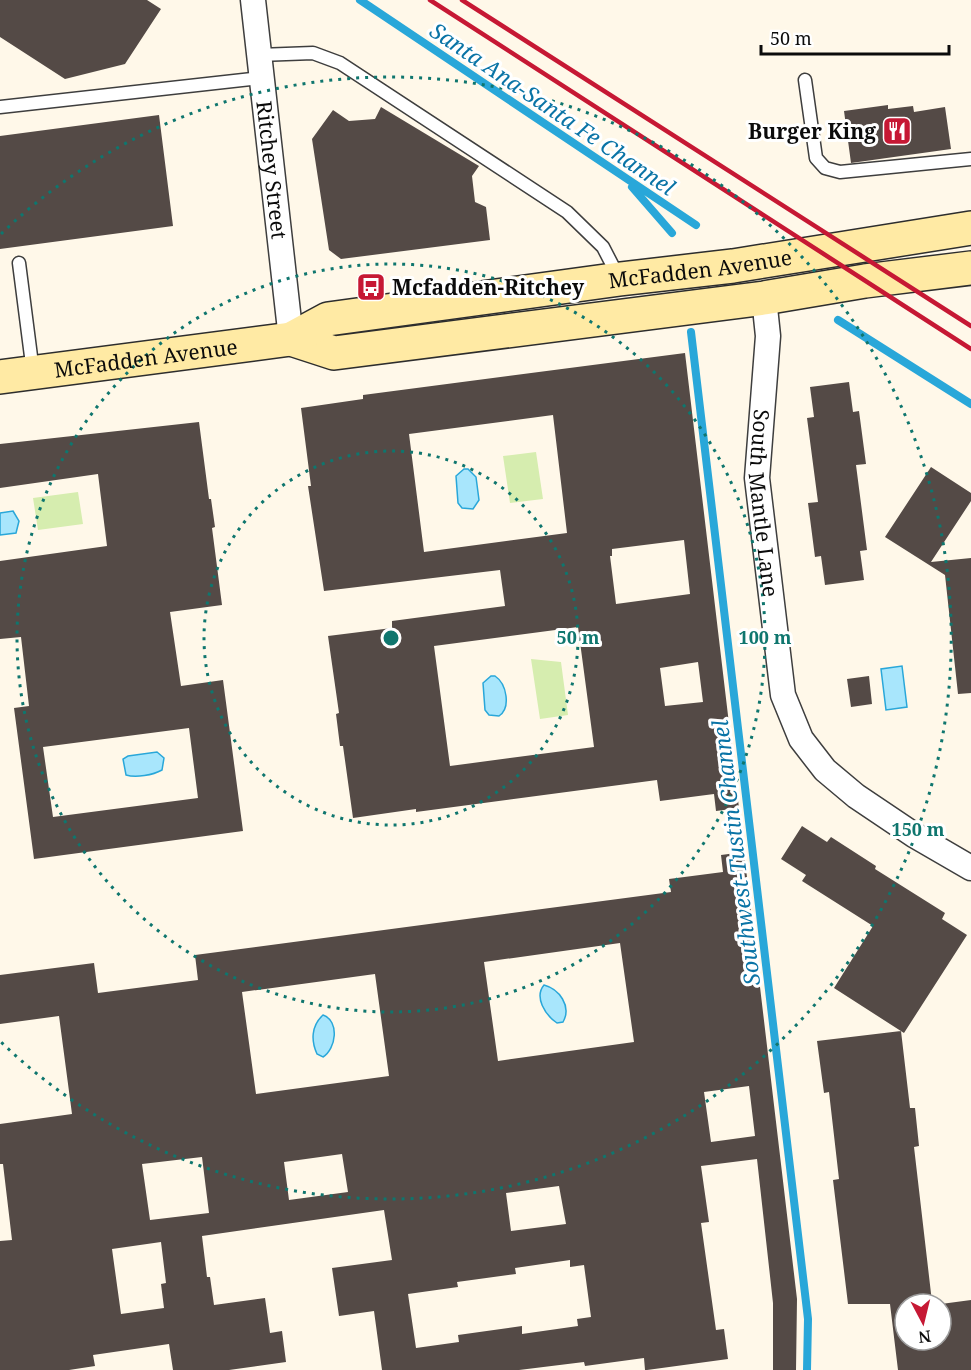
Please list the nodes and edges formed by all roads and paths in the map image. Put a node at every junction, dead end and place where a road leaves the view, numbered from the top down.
1 (253, 0) edge
2 (260, 67) junction
3 (805, 80) dead end
4 (0, 107) edge
5 (971, 159) edge
6 (971, 228) edge
7 (19, 263) dead end
8 (971, 268) edge
9 (620, 279) junction
10 (764, 298) junction
11 (291, 339) junction
12 (33, 372) junction
13 (0, 377) edge
14 (971, 868) edge

1 - 2 street, Ritchey Street
2 - 4 lane
2 - 9 lane
2 - 11 street, Ritchey Street
3 - 5 lane
6 - 9 main road, McFadden Avenue
7 - 12 lane
8 - 10 main road, McFadden Avenue
9 - 11 main road, McFadden Avenue
10 - 11 main road, McFadden Avenue
10 - 14 street, South Mantle Lane
11 - 12 main road, McFadden Avenue
12 - 13 main road, McFadden Avenue

